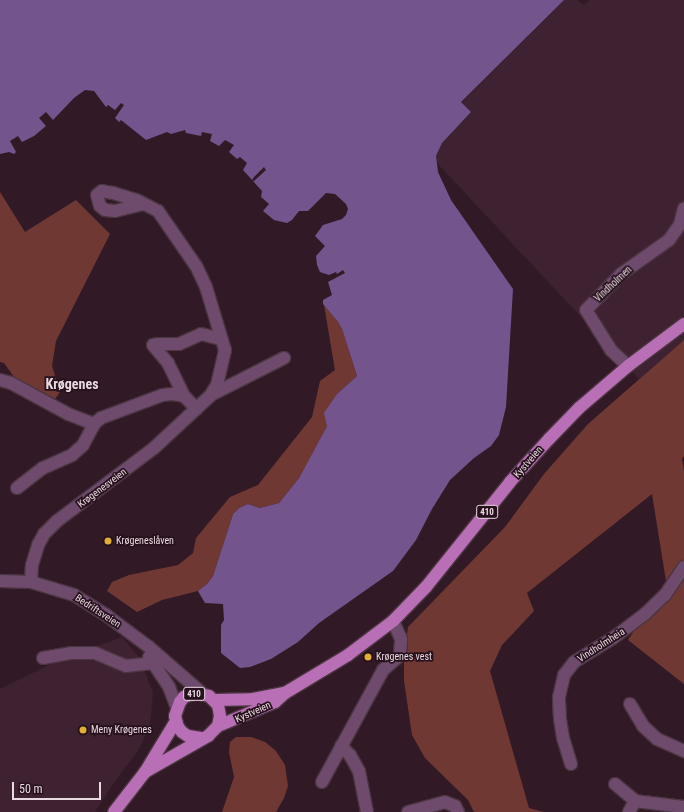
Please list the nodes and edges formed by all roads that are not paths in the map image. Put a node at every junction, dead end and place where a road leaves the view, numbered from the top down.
1 (143, 204) dead end
2 (684, 208) edge
3 (684, 324) edge
4 (221, 339) junction
5 (284, 358) dead end
6 (628, 366) junction
7 (0, 380) edge
8 (184, 396) junction
9 (210, 396) junction
10 (197, 409) junction
11 (94, 424) junction
12 (17, 488) dead end
13 (684, 567) edge
14 (0, 580) edge
15 (31, 582) junction
16 (393, 621) junction
17 (125, 628) junction
18 (43, 658) dead end
19 (154, 663) junction
20 (285, 693) junction
21 (203, 694) junction
22 (214, 700) junction
23 (630, 704) dead end
24 (177, 708) junction
25 (176, 721) junction
26 (218, 726) junction
27 (201, 738) junction
28 (341, 746) junction
29 (684, 751) edge
30 (571, 764) dead end
31 (145, 772) junction
32 (322, 782) dead end
33 (615, 784) dead end
34 (635, 801) junction
35 (684, 807) edge
36 (114, 812) edge
37 (367, 812) edge
38 (408, 812) edge
39 (458, 812) edge
40 (629, 812) edge

1 - 4 street, Krøgenesveien
2 - 6 street, Vindholmen
3 - 6 main road, Kystveien / 410
4 - 8 street
4 - 9 street, Krøgenesveien
5 - 9 street
6 - 16 main road, Kystveien / 410
7 - 11 street
8 - 10 street
8 - 11 street
9 - 10 street, Krøgenesveien
10 - 15 street, Krøgenesveien
11 - 12 street
13 - 30 street, Vindholmheia
14 - 15 street, Bedriftsveien
15 - 17 street, Bedriftsveien
16 - 20 main road, Kystveien / 410
16 - 28 street
17 - 19 street, Bedriftsveien
17 - 21 street, Bedriftsveien
18 - 19 street
19 - 24 street, Bedriftsveien
20 - 22 main road, Kystveien / 410
20 - 26 main road, Kystveien / 410
21 - 22 main road, 410
21 - 24 main road, 410
22 - 26 main road, 410
23 - 29 street
24 - 25 main road, 410
25 - 27 main road
25 - 31 main road, 410
26 - 27 main road, 410
27 - 31 main road, 410
28 - 32 street
28 - 37 street
31 - 36 main road, 410
33 - 34 street
34 - 35 street
34 - 40 street
38 - 39 street

